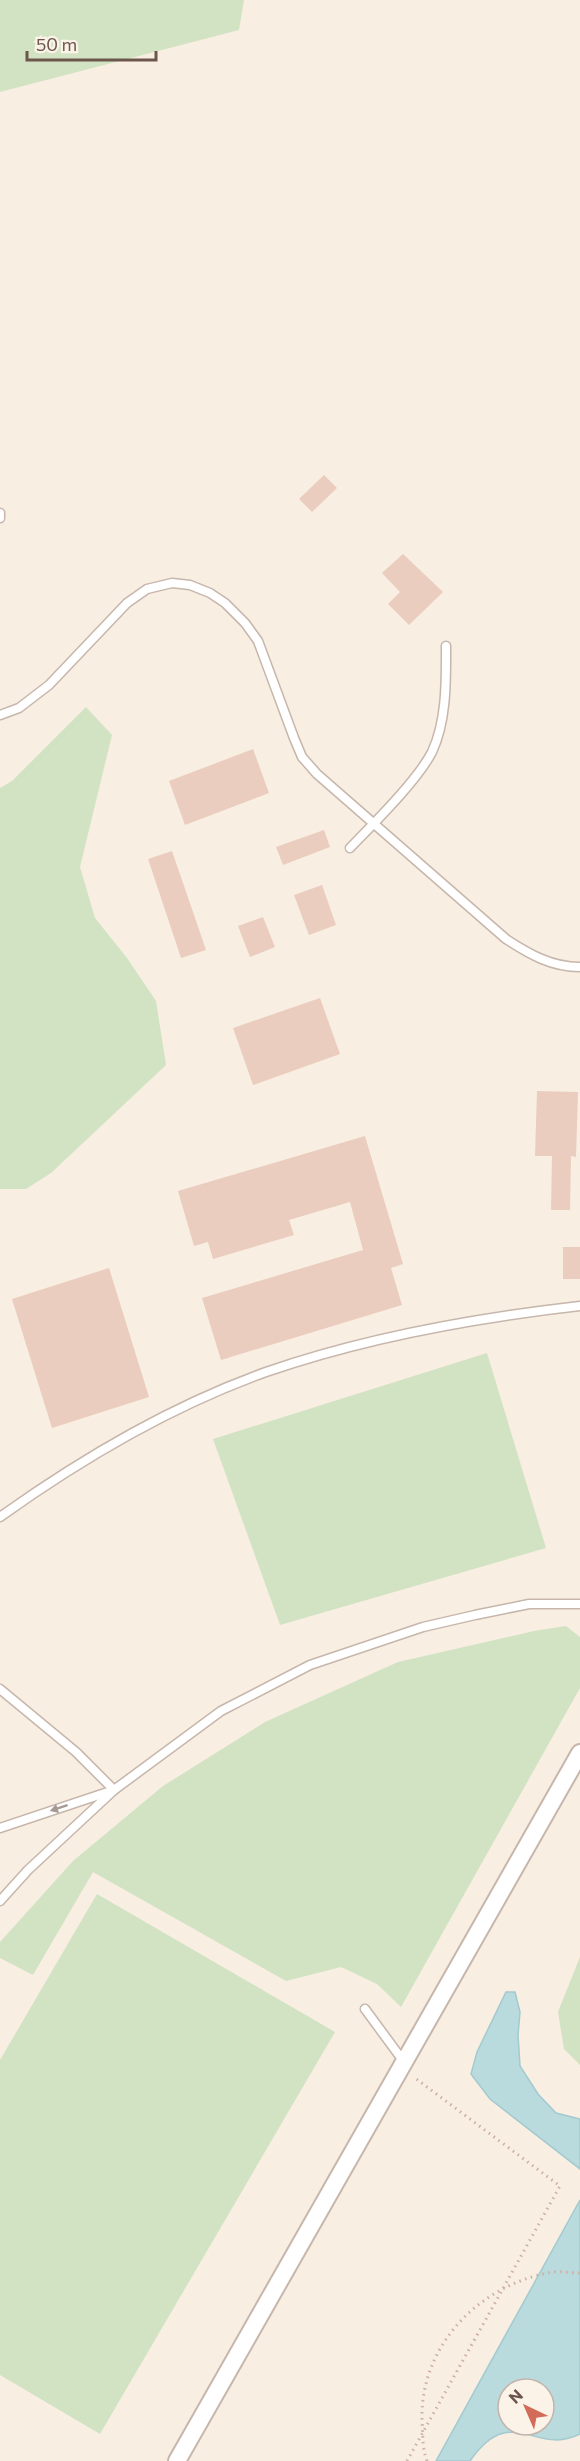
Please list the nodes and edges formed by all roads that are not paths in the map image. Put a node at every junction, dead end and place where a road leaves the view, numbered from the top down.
1 (0, 513) edge
2 (0, 518) edge
3 (446, 646) dead end
4 (0, 715) edge
5 (372, 824) junction
6 (350, 848) dead end
7 (580, 967) edge
8 (580, 1306) edge
9 (0, 1517) edge
10 (580, 1604) edge
11 (0, 1689) edge
12 (580, 1754) edge
13 (114, 1790) junction
14 (0, 1828) edge
15 (0, 1901) edge
16 (365, 2009) dead end
17 (403, 2065) junction
18 (177, 2461) edge

1 - 2 lane
3 - 5 lane
4 - 5 lane
5 - 6 lane
5 - 7 lane
8 - 9 lane
10 - 13 lane
11 - 13 lane
12 - 17 street
13 -> 14 lane
13 - 15 lane
16 - 17 lane
17 - 18 street

